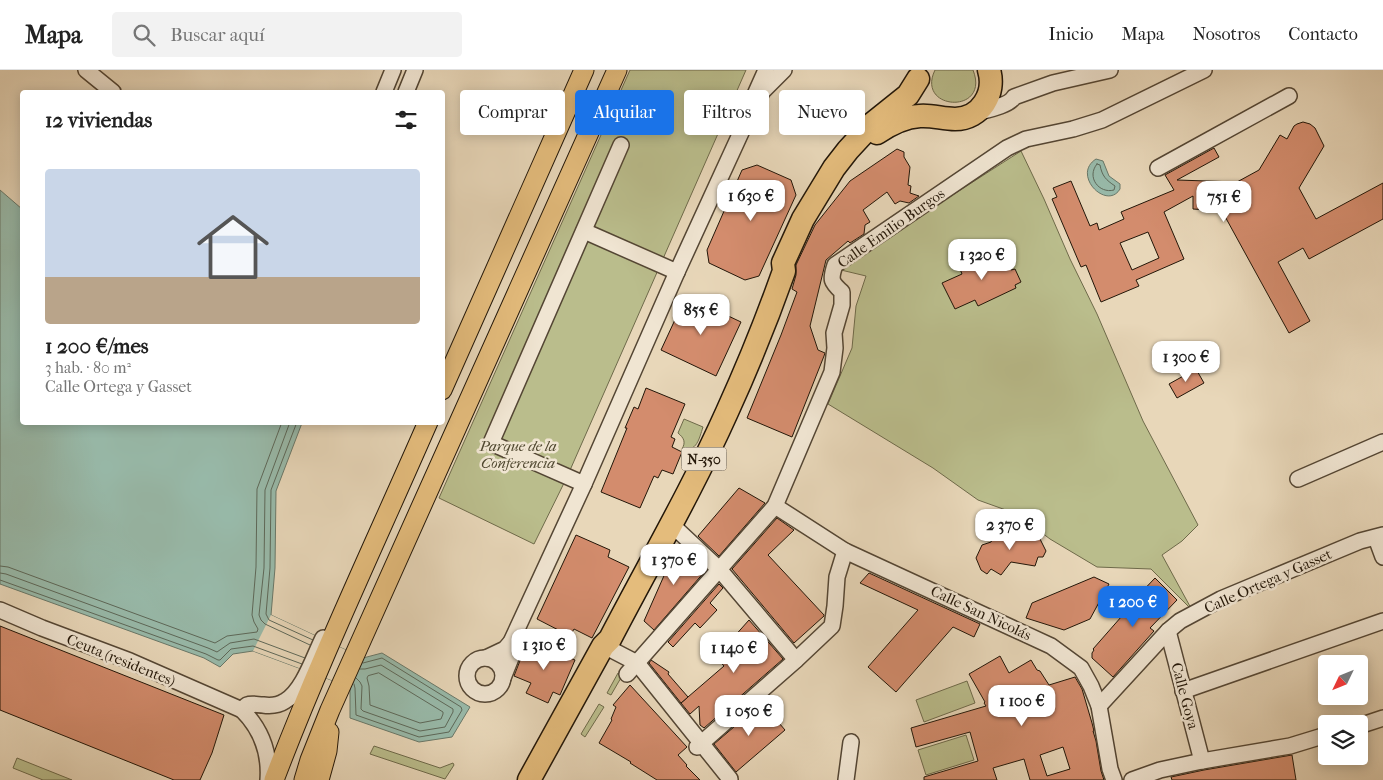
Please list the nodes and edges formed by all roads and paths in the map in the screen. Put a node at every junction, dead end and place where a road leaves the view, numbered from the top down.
1 (86, 70) edge
2 (393, 70) edge
3 (415, 70) edge
4 (584, 70) edge
5 (616, 70) edge
6 (766, 70) edge
7 (784, 70) edge
8 (1110, 70) edge
9 (1204, 70) edge
10 (919, 75) edge
11 (990, 76) edge
12 (111, 90) edge
13 (385, 90) edge
14 (407, 90) edge
15 (757, 90) edge
16 (764, 90) edge
17 (1289, 96) dead end
18 (1014, 97) junction
19 (973, 114) junction
20 (947, 118) junction
21 (740, 135) edge
22 (621, 145) dead end
23 (1158, 168) dead end
24 (584, 231) junction
25 (784, 271) junction
26 (677, 272) junction
27 (445, 383) edge
28 (427, 425) edge
29 (1383, 442) edge
30 (1298, 479) dead end
31 (584, 484) junction
32 (775, 506) junction
33 (671, 524) junction
34 (1379, 536) edge
35 (846, 551) junction
36 (1383, 556) edge
37 (719, 569) junction
38 (0, 610) edge
39 (343, 614) junction
40 (1383, 621) edge
41 (1168, 631) junction
42 (511, 642) junction
43 (611, 644) junction
44 (486, 658) junction
45 (796, 660) junction
46 (637, 662) junction
47 (627, 674) dead end
48 (503, 678) junction
49 (1183, 691) junction
50 (1100, 706) junction
51 (242, 710) junction
52 (330, 710) junction
53 (1383, 718) edge
54 (1368, 723) edge
55 (1318, 737) edge
56 (851, 742) dead end
57 (699, 746) junction
58 (310, 760) junction
59 (1202, 761) junction
60 (538, 779) edge
61 (730, 779) dead end
62 (268, 780) edge
63 (274, 780) edge
64 (296, 780) edge
65 (304, 780) edge
66 (319, 780) edge
67 (846, 780) edge
68 (1114, 780) edge
69 (1132, 780) edge

1 - 12 street
2 - 13 street
3 - 14 street
4 - 27 main road
5 - 52 main road
6 - 15 street
7 - 16 street
8 - 18 street
9 - 32 street, Calle Emilio Burgos
10 - 20 highway, N-350
10 - 25 highway, N-350
11 - 18 street
11 - 19 highway
17 - 23 street
18 - 19 street
19 - 20 highway, N-350
20 - 25 highway, N-350
21 - 26 street
22 - 24 street
24 - 26 street
24 - 31 street
25 - 33 highway, N-350
26 - 31 street
28 - 39 main road
29 - 30 street
31 - 42 street
32 - 35 street, Calle San Nicolás
32 - 37 street, Calle Emilio Burgos
33 - 37 street
33 - 43 highway, N-350
34 - 36 street
34 - 41 street, Calle Ortega y Gasset
35 - 45 street
35 - 50 street, Calle San Nicolás
37 - 45 street
37 - 46 street, Calle Emilio Burgos
38 - 51 street, Ceuta (residentes)
39 - 51 street
39 - 63 main road
40 - 49 street
41 - 49 street, Calle Goya
41 - 50 street, Calle Ortega y Gasset
42 - 44 street
42 - 48 street
43 - 46 street
43 - 60 highway, N-350
44 - 48 street
44 - 48 street
45 - 57 street
46 - 47 street, Calle Emilio Burgos
46 - 57 street
49 - 59 street, Calle Goya
50 - 68 street, Calle San Nicolás
51 - 62 street
52 - 58 main road
52 - 66 main road
53 - 54 street
55 - 59 street
56 - 67 street
57 - 61 street
58 - 64 main road
58 - 65 main road
59 - 69 street

